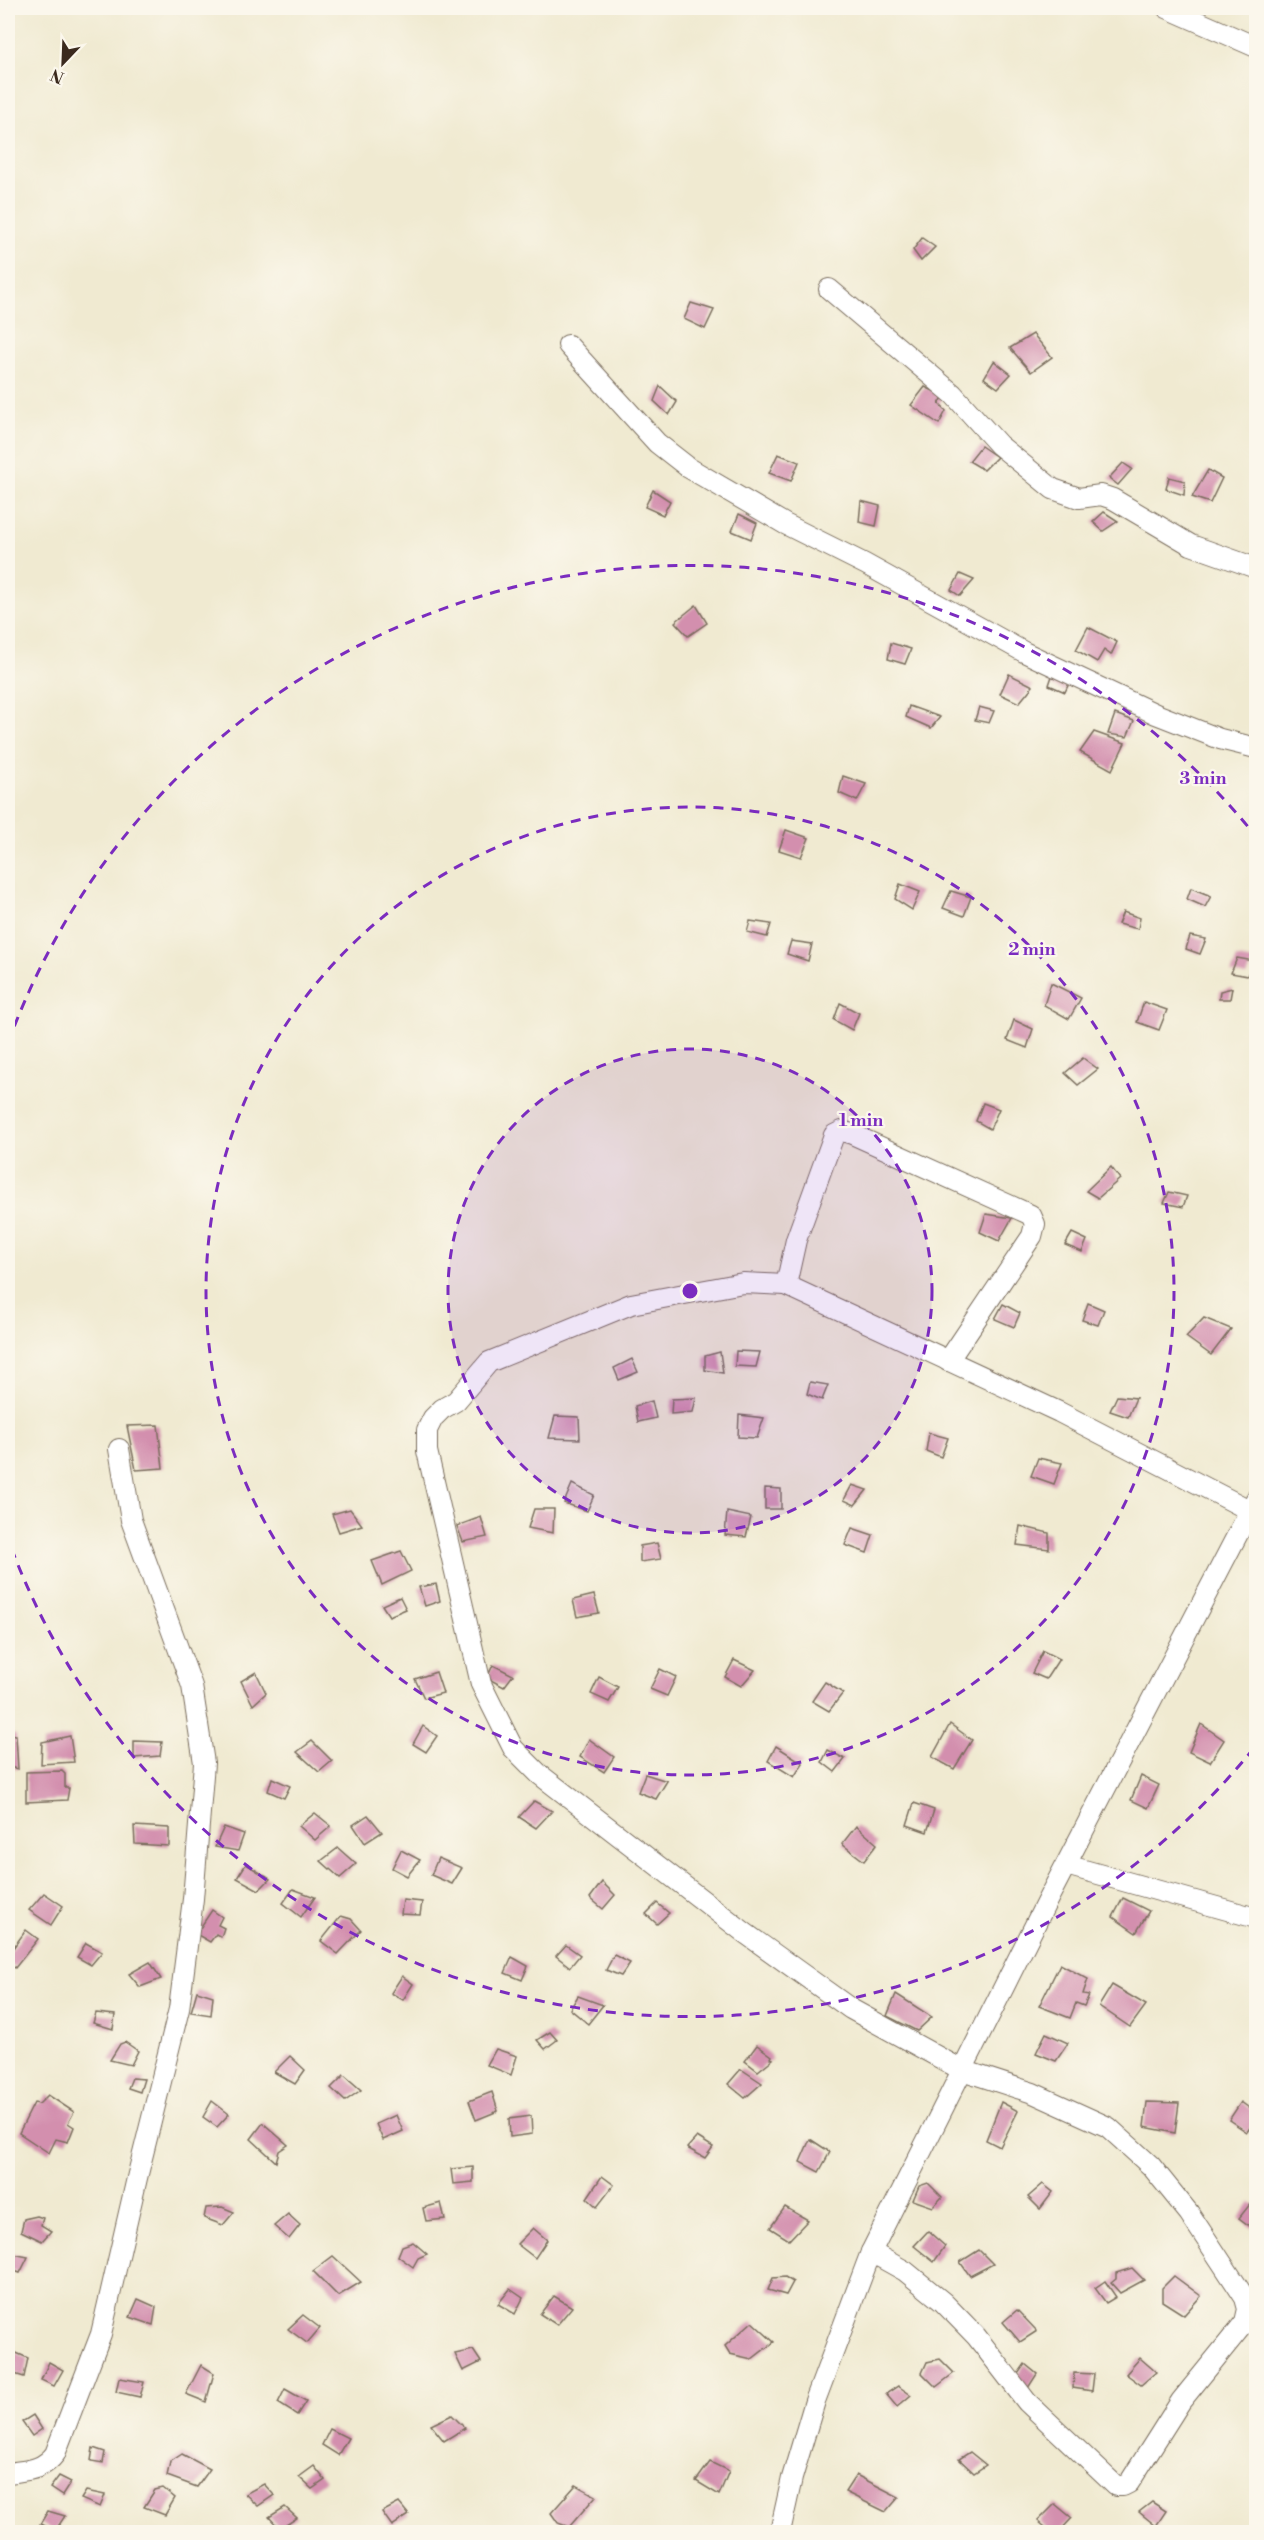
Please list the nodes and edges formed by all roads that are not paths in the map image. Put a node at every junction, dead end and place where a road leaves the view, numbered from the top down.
1 (1167, 8) edge
2 (1257, 47) edge
3 (829, 289) dead end
4 (568, 345) dead end
5 (1257, 568) edge
6 (1257, 748) edge
7 (786, 1285) junction
8 (948, 1361) junction
9 (119, 1449) dead end
10 (1254, 1505) edge
11 (1066, 1865) junction
12 (1257, 1918) edge
13 (962, 2070) junction
14 (871, 2252) junction
15 (8, 2473) edge
16 (780, 2532) edge

1 - 2 street
3 - 5 street
4 - 6 street
7 - 8 street
7 - 8 street
7 - 13 street
8 - 10 street
9 - 15 street
10 - 11 street
11 - 12 street
11 - 13 street
13 - 14 street
13 - 14 street
14 - 16 street

